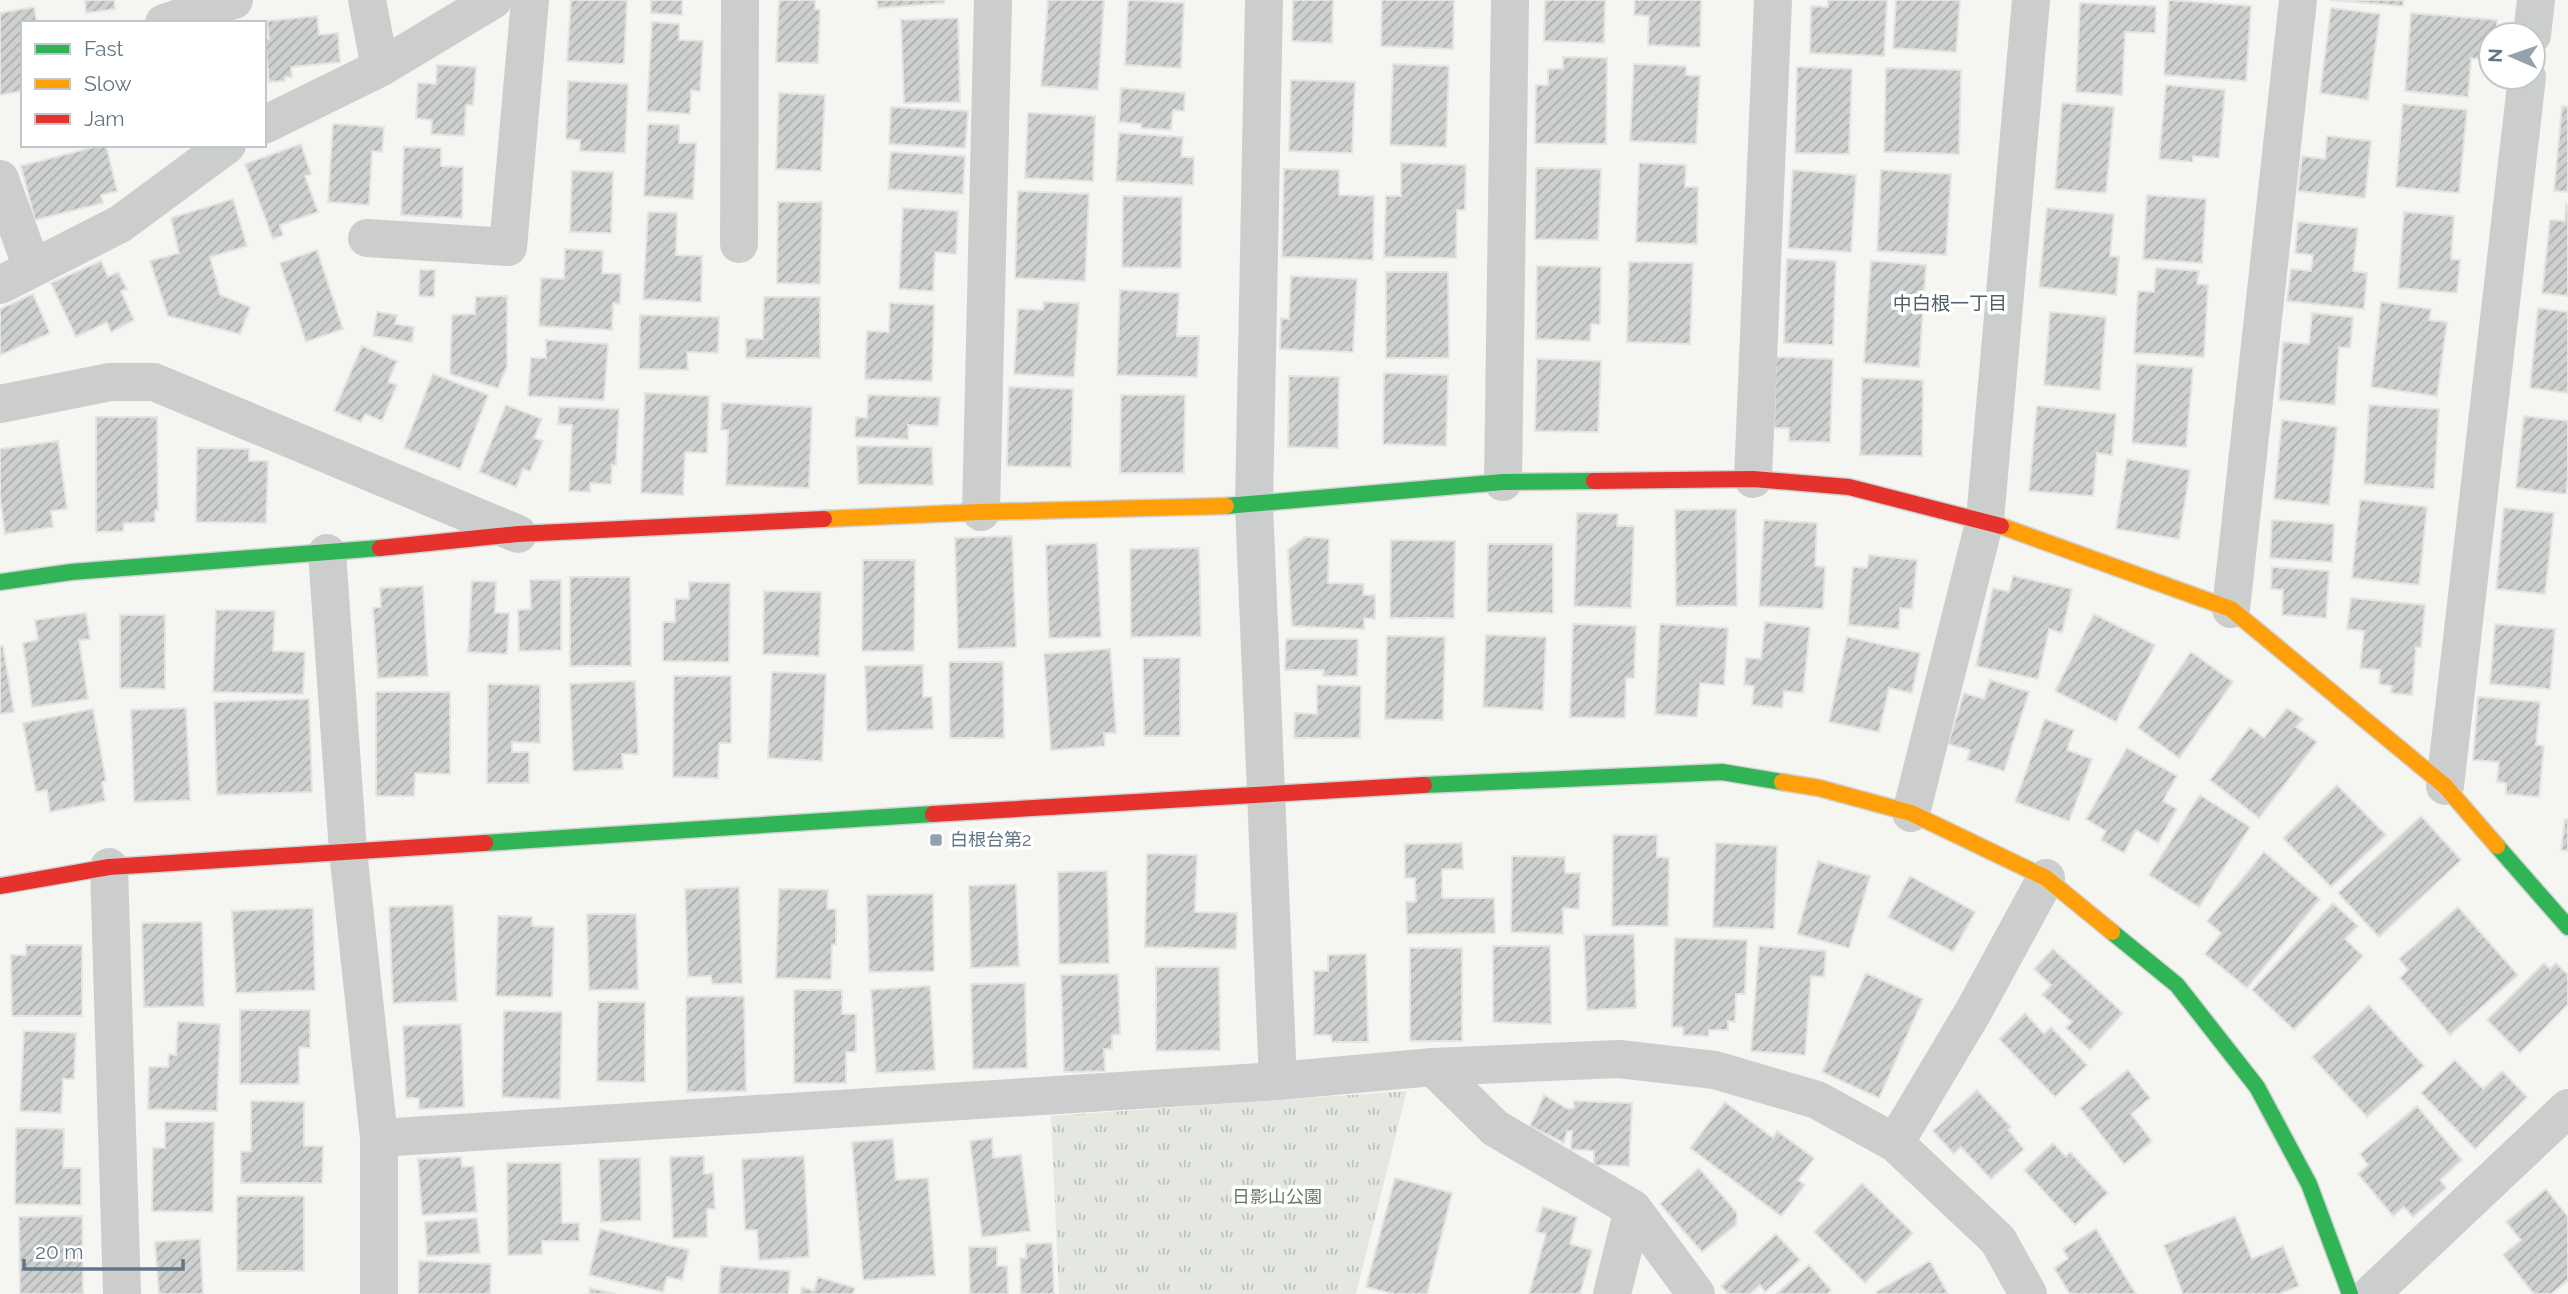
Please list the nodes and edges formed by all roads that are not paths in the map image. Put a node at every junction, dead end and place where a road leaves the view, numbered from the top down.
1 (234, 0) edge
2 (367, 0) edge
3 (493, 0) edge
4 (530, 0) edge
5 (740, 0) edge
6 (993, 0) edge
7 (1264, 0) edge
8 (1510, 0) edge
9 (1773, 0) edge
10 (2031, 0) edge
11 (2298, 0) edge
12 (2536, 0) edge
13 (170, 21) edge
14 (2534, 21) edge
15 (380, 68) junction
16 (2525, 91) edge
17 (266, 124) edge
18 (224, 147) edge
19 (0, 179) edge
20 (367, 238) dead end
21 (739, 244) dead end
22 (16, 277) edge
23 (0, 404) edge
24 (1753, 479) junction
25 (1503, 482) junction
26 (1254, 505) junction
27 (981, 512) junction
28 (1985, 520) junction
29 (518, 534) junction
30 (327, 553) junction
31 (0, 583) edge
32 (2231, 609) junction
33 (2445, 786) junction
34 (1265, 793) junction
35 (1912, 813) junction
36 (348, 851) junction
37 (109, 867) junction
38 (2046, 878) junction
39 (0, 886) edge
40 (2568, 927) edge
41 (1433, 1067) junction
42 (1278, 1081) junction
43 (2568, 1108) edge
44 (379, 1138) junction
45 (1895, 1143) junction
46 (1633, 1209) junction
47 (122, 1294) edge
48 (379, 1294) edge
49 (1612, 1294) edge
50 (1696, 1294) edge
51 (2028, 1294) edge
52 (2350, 1294) edge
53 (2371, 1294) edge

1 - 13 street
2 - 15 street
3 - 15 street
4 - 20 street
5 - 21 street
6 - 27 street
7 - 26 street
8 - 25 street
9 - 24 street
10 - 28 street
11 - 32 street
12 - 14 street
15 - 17 street
16 - 33 street
18 - 22 street
19 - 22 street
23 - 29 street
24 - 25 street
24 - 28 street
25 - 26 street
26 - 27 street
26 - 34 street
27 - 29 street
28 - 32 street
28 - 35 street
29 - 30 street
30 - 31 street
30 - 36 street
32 - 33 street
33 - 40 street
34 - 35 street
34 - 36 street
34 - 42 street
35 - 38 street
36 - 37 street
36 - 44 street
37 - 39 street
37 - 47 street
38 - 45 street
38 - 52 street
41 - 42 street
41 - 45 street
41 - 46 street
42 - 44 street
43 - 53 street
44 - 48 street
45 - 51 street
46 - 49 street
46 - 50 street

